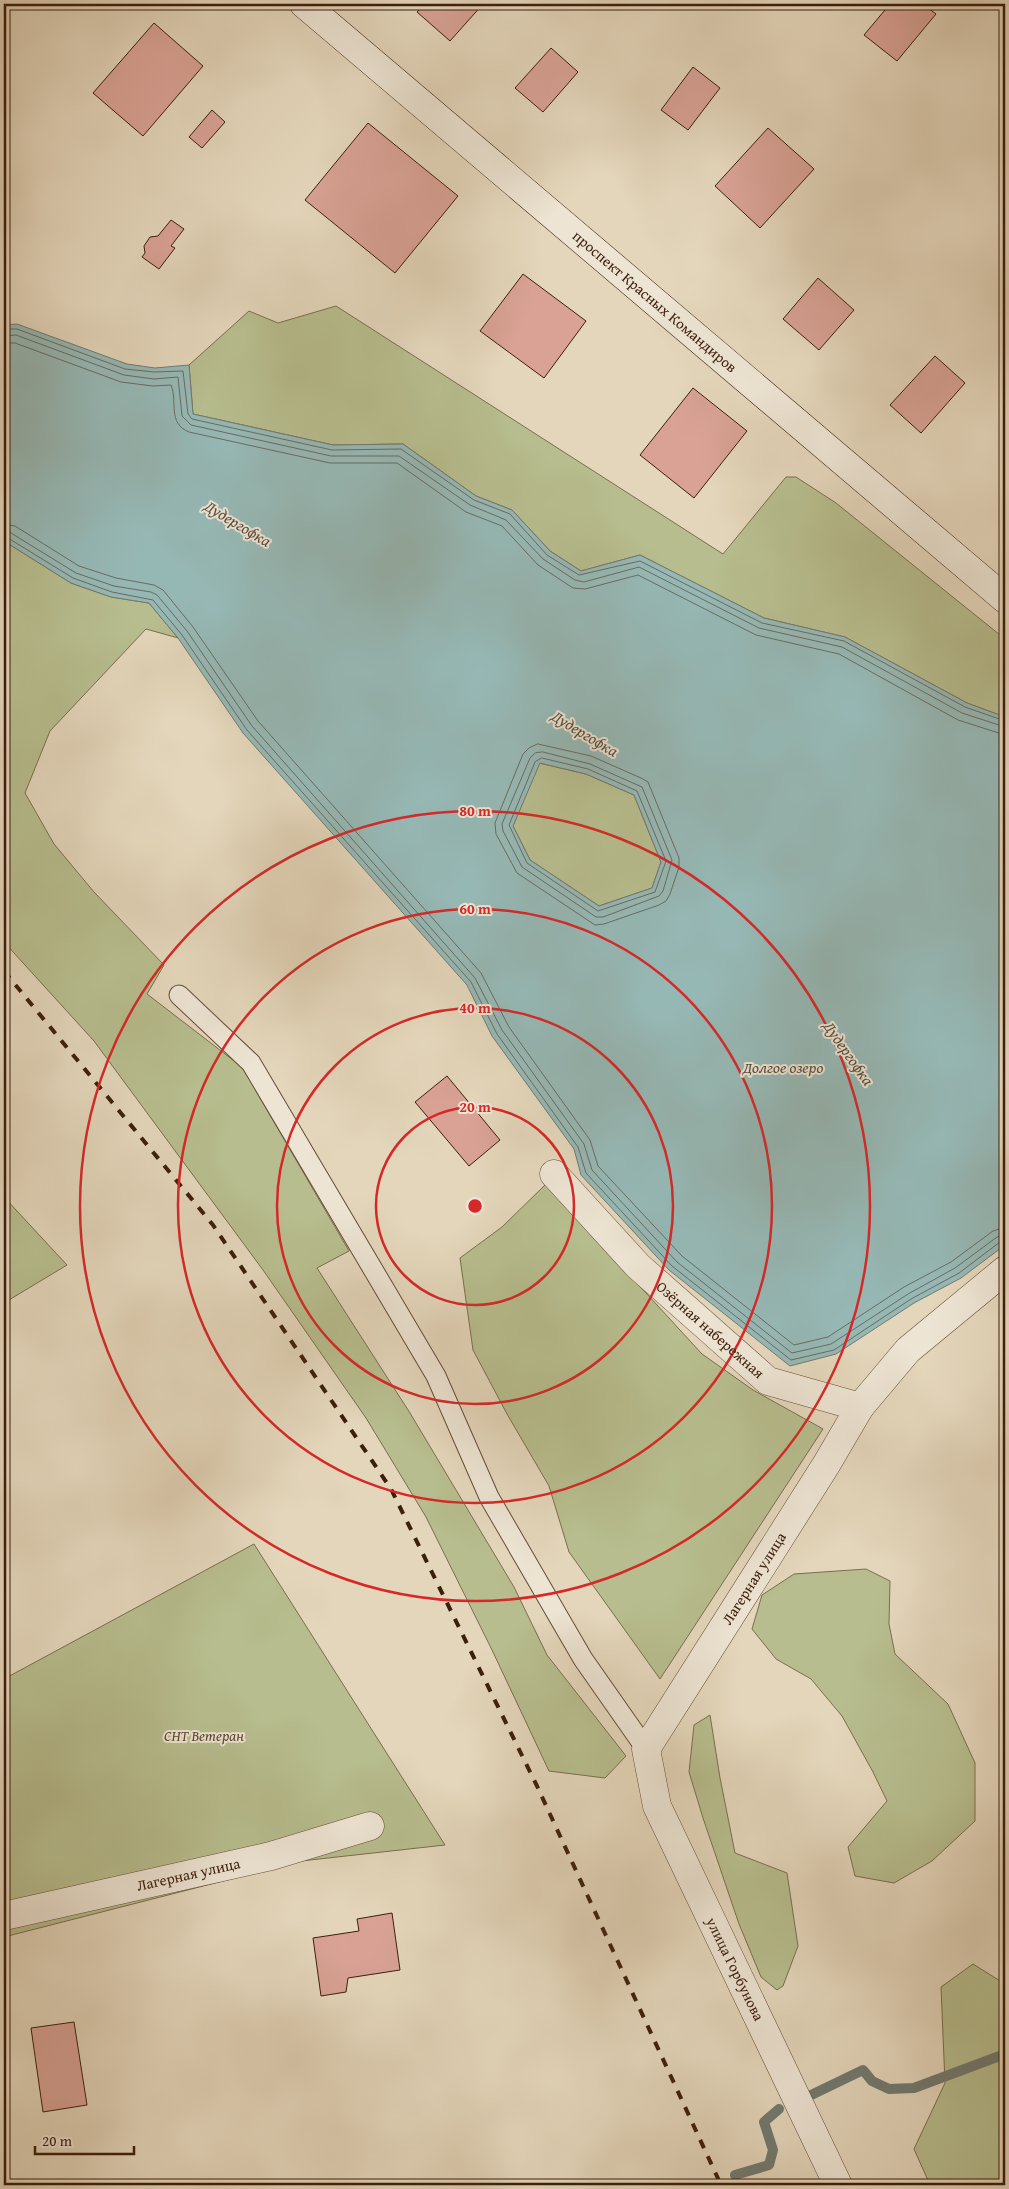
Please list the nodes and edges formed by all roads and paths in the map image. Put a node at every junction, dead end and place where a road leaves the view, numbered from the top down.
1 (304, 4) edge
2 (1005, 599) edge
3 (179, 995) dead end
4 (554, 1174) dead end
5 (1005, 1270) edge
6 (860, 1407) junction
7 (646, 1749) junction
8 (370, 1826) dead end
9 (4, 1916) edge
10 (838, 2185) edge

1 - 2 street, проспект Красных Командиров
3 - 7 lane
4 - 6 street, Озёрная набережная
5 - 6 street
6 - 7 street, Лагерная улица
7 - 10 street, улица Горбунова
8 - 9 street, Лагерная улица

